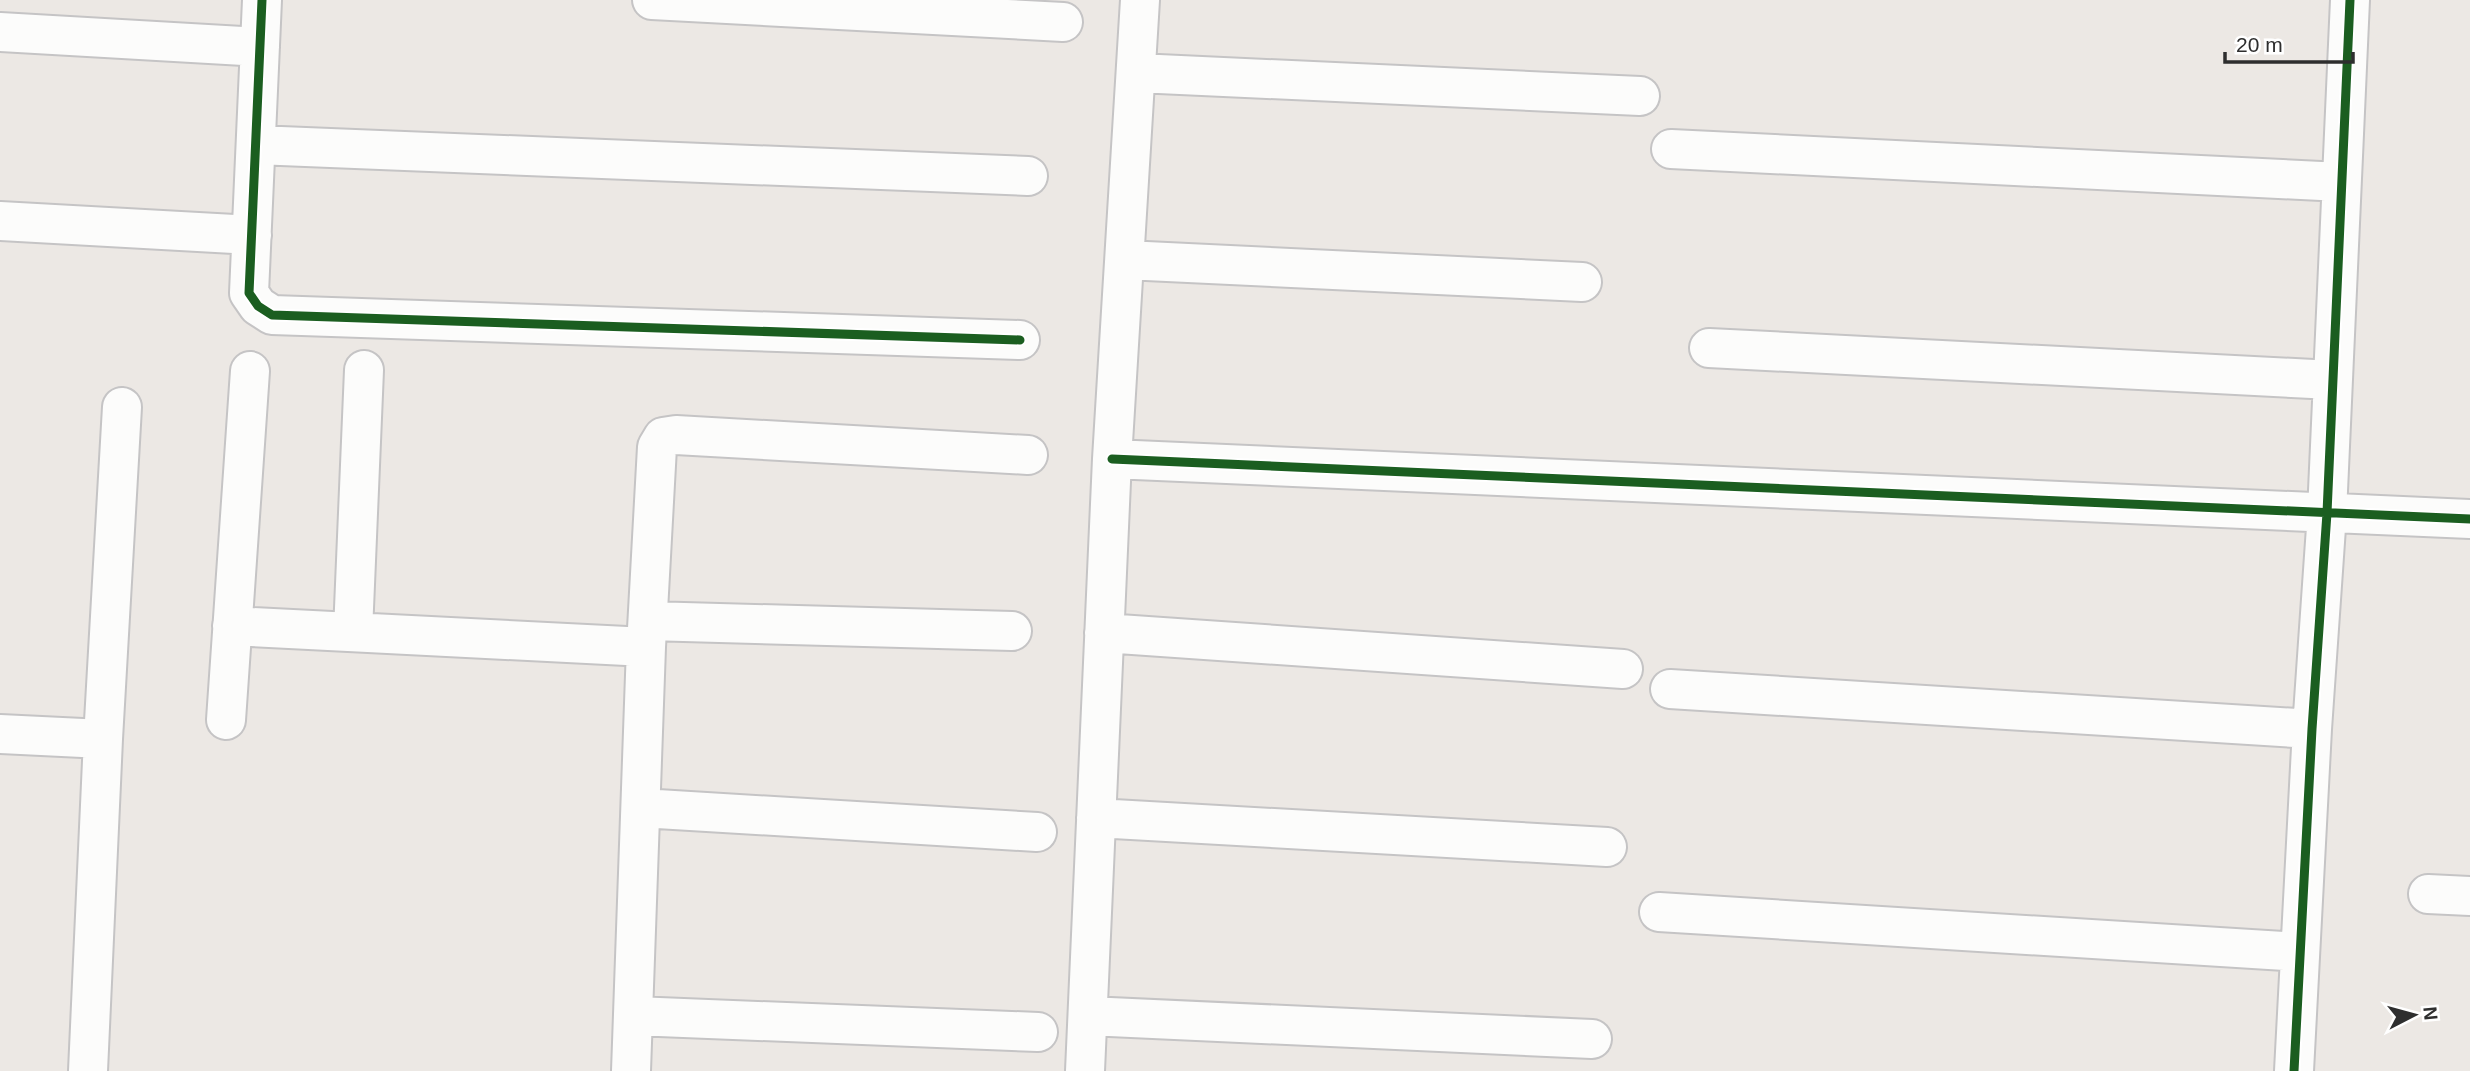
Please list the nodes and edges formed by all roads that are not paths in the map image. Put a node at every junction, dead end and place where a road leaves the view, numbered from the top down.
1 (262, 0) edge
2 (652, 0) edge
3 (1140, 0) edge
4 (2350, 0) edge
5 (1063, 22) dead end
6 (0, 32) edge
7 (260, 47) junction
8 (1137, 74) junction
9 (1640, 96) dead end
10 (256, 145) junction
11 (1671, 149) dead end
12 (1028, 176) dead end
13 (2341, 182) junction
14 (0, 221) edge
15 (252, 236) junction
16 (1125, 260) junction
17 (1582, 282) dead end
18 (1020, 340) dead end
19 (1709, 348) dead end
20 (250, 370) dead end
21 (364, 370) dead end
22 (2332, 380) junction
23 (122, 407) dead end
24 (1028, 455) dead end
25 (1112, 460) junction
26 (2327, 513) junction
27 (2470, 519) edge
28 (232, 626) junction
29 (1012, 631) dead end
30 (353, 632) junction
31 (1104, 633) junction
32 (647, 634) junction
33 (1623, 669) dead end
34 (1670, 689) dead end
35 (226, 720) dead end
36 (2312, 729) junction
37 (0, 734) edge
38 (103, 738) junction
39 (641, 808) junction
40 (1096, 818) junction
41 (1037, 832) dead end
42 (1607, 847) dead end
43 (2428, 894) dead end
44 (2470, 896) edge
45 (1659, 912) dead end
46 (2300, 952) junction
47 (634, 1016) junction
48 (1088, 1016) junction
49 (1038, 1032) dead end
50 (1592, 1039) dead end
51 (88, 1071) edge
52 (631, 1071) edge
53 (1085, 1071) edge
54 (2294, 1071) edge

1 - 7 street
2 - 5 street
3 - 8 street
4 - 13 street
6 - 7 street
7 - 10 street
8 - 9 street
8 - 16 street
10 - 12 street
10 - 15 street
11 - 13 street
13 - 22 street
14 - 15 street
15 - 18 street
16 - 17 street
16 - 25 street
19 - 22 street
20 - 28 street
21 - 30 street
22 - 26 street
23 - 38 street
24 - 32 street
25 - 26 street
25 - 31 street
26 - 27 street
26 - 36 street
28 - 30 street
28 - 35 street
29 - 32 street
30 - 32 street
31 - 33 street
31 - 40 street
32 - 39 street
34 - 36 street
36 - 46 street
37 - 38 street
38 - 51 street
39 - 41 street
39 - 47 street
40 - 42 street
40 - 48 street
43 - 44 street
45 - 46 street
46 - 54 street
47 - 49 street
47 - 52 street
48 - 50 street
48 - 53 street

